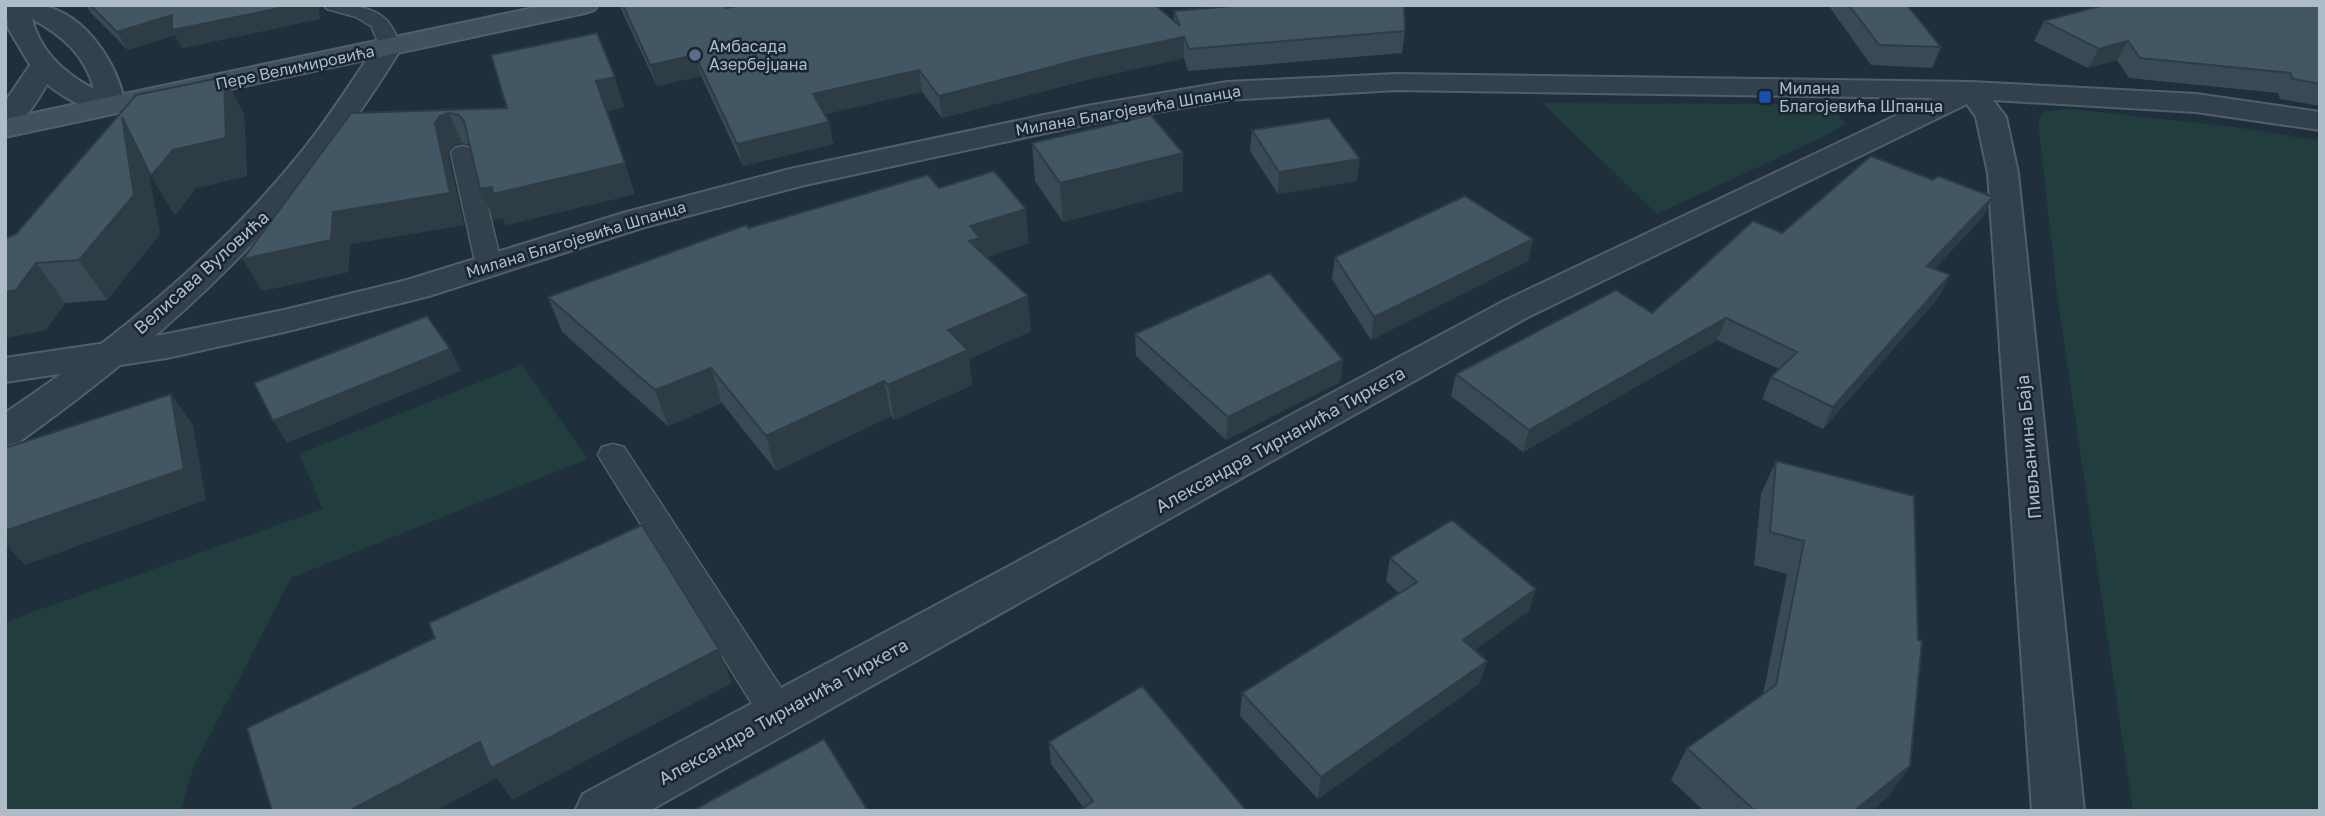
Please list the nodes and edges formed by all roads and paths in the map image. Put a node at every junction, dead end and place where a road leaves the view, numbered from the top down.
1 (20, 5) edge
2 (334, 5) edge
3 (585, 5) edge
4 (389, 47) junction
5 (43, 68) junction
6 (1971, 90) junction
7 (111, 106) junction
8 (5, 119) edge
9 (2320, 121) edge
10 (5, 128) edge
11 (463, 153) edge
12 (489, 266) junction
13 (108, 355) junction
14 (5, 370) edge
15 (5, 432) edge
16 (612, 454) dead end
17 (778, 714) junction
18 (601, 811) edge
19 (2058, 811) edge

1 - 5 street
1 - 7 street
2 - 4 lane
3 - 4 main road, Пере Велимировића
4 - 7 main road, Пере Велимировића
4 - 13 street, Велисава Вуловића
5 - 7 street
5 - 8 street
6 - 9 street, Милана Благојевића Шпанца
6 - 12 street, Милана Благојевића Шпанца
6 - 17 street, Александра Тирнанића Тиркета
6 - 19 street, Пивљанина Баја
7 - 10 main road, Пере Велимировића
11 - 12 lane
12 - 13 street, Милана Благојевића Шпанца
13 - 14 street, Милана Благојевића Шпанца
13 - 15 street, Велисава Вуловића
16 - 17 lane
17 - 18 street, Александра Тирнанића Тиркета

